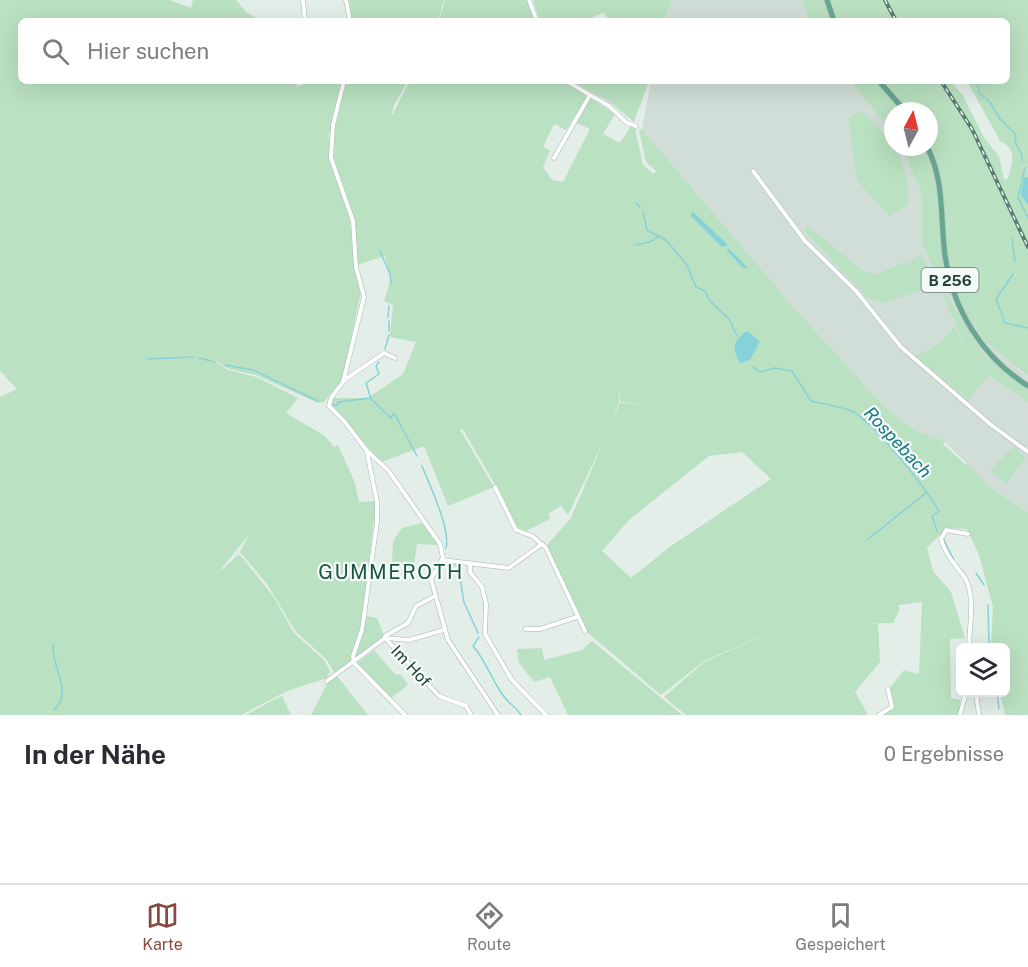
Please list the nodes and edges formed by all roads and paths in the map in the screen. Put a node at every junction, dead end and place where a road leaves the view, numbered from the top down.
1 (303, 0) edge
2 (346, 0) edge
3 (529, 0) edge
4 (827, 0) edge
5 (305, 18) edge
6 (349, 18) edge
7 (536, 18) edge
8 (833, 18) edge
9 (343, 84) edge
10 (571, 84) edge
11 (882, 84) edge
12 (590, 95) junction
13 (897, 102) edge
14 (636, 126) dead end
15 (930, 156) edge
16 (554, 158) dead end
17 (753, 171) dead end
18 (395, 358) dead end
19 (343, 382) junction
20 (1028, 386) edge
21 (367, 452) junction
22 (1028, 452) edge
23 (495, 487) dead end
24 (968, 534) dead end
25 (542, 544) junction
26 (442, 560) junction
27 (470, 565) junction
28 (435, 596) junction
29 (577, 617) junction
30 (525, 629) dead end
31 (444, 630) junction
32 (585, 631) dead end
33 (386, 638) junction
34 (969, 643) edge
35 (354, 663) junction
36 (327, 681) dead end
37 (888, 689) dead end
38 (965, 697) edge
39 (977, 697) edge
40 (405, 715) edge
41 (471, 715) edge
42 (498, 715) edge
43 (546, 715) edge
44 (879, 715) edge
45 (960, 715) edge
46 (979, 715) edge

1 - 5 street
2 - 6 street
3 - 7 street
4 - 8 main road
9 - 19 street
10 - 12 street
11 - 13 main road
12 - 14 street
12 - 16 street
15 - 20 main road, B 256
17 - 22 street
18 - 19 street
19 - 21 street
21 - 26 street
21 - 35 street
23 - 25 street
24 - 34 street
25 - 27 street
25 - 29 street
26 - 27 street
26 - 28 street
27 - 43 street
28 - 31 street
28 - 33 street, Im Hof
29 - 30 street
29 - 32 street
31 - 33 street
31 - 42 street
33 - 35 street
33 - 41 street, Im Hof
35 - 36 street
35 - 40 street
37 - 44 street
38 - 45 street
39 - 46 street

